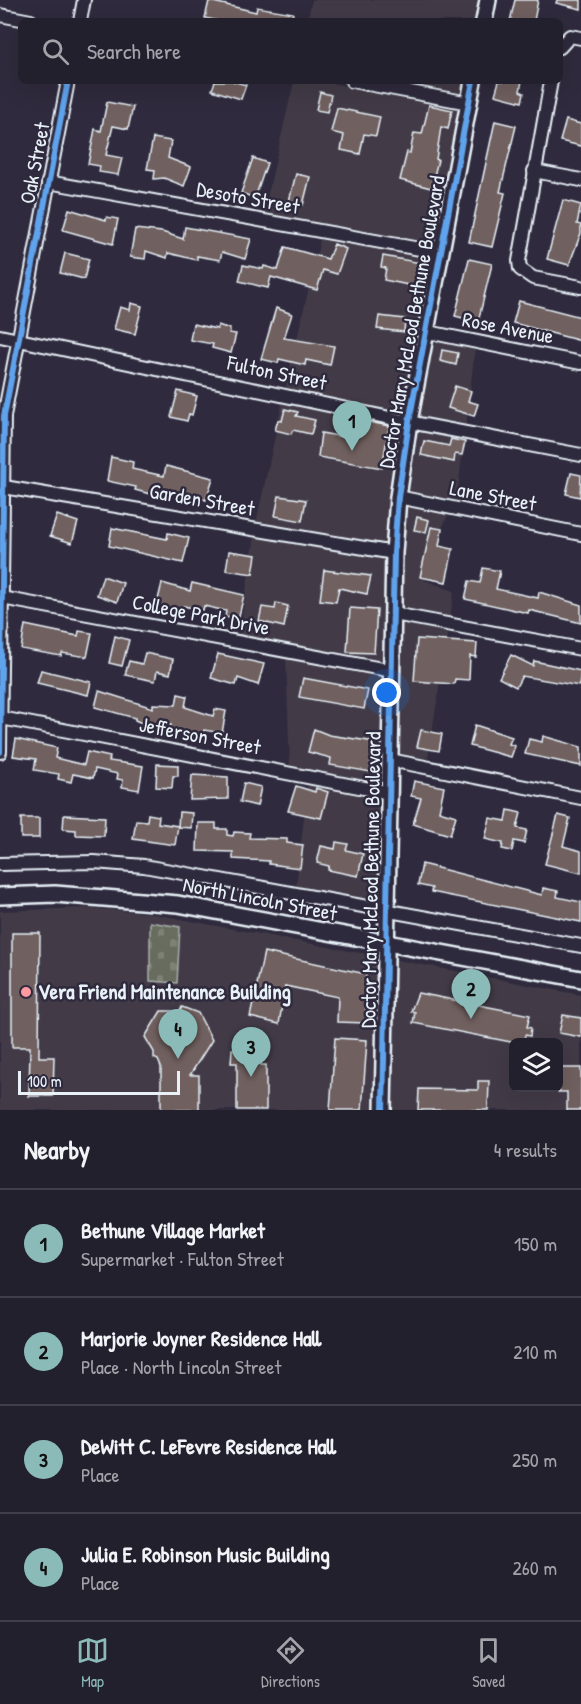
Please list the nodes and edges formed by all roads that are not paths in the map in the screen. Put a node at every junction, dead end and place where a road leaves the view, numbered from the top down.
1 (84, 0) edge
2 (488, 0) edge
3 (0, 15) edge
4 (18, 18) edge
5 (81, 18) edge
6 (485, 18) edge
7 (581, 38) edge
8 (563, 44) edge
9 (67, 84) edge
10 (368, 84) edge
11 (472, 84) edge
12 (550, 84) edge
13 (469, 103) junction
14 (534, 171) junction
15 (581, 180) edge
16 (48, 182) junction
17 (442, 253) junction
18 (581, 287) edge
19 (428, 332) junction
20 (0, 336) edge
21 (19, 338) junction
22 (581, 363) edge
23 (409, 422) junction
24 (581, 455) edge
25 (3, 494) edge
26 (398, 497) junction
27 (581, 534) edge
28 (394, 553) junction
29 (2, 597) junction
30 (394, 614) junction
31 (581, 649) edge
32 (393, 671) junction
33 (1, 718) edge
34 (0, 752) edge
35 (390, 760) junction
36 (390, 793) junction
37 (581, 798) edge
38 (0, 864) edge
39 (0, 896) edge
40 (388, 910) junction
41 (388, 945) junction
42 (581, 946) edge
43 (581, 980) edge
44 (383, 1110) edge

1 - 5 street
2 - 6 street
3 - 4 street
7 - 8 street
9 - 16 street, Oak Street
10 - 13 street
11 - 13 street, Doctor Mary McLeod Bethune Boulevard
12 - 14 street
13 - 17 street, Doctor Mary McLeod Bethune Boulevard
14 - 15 street
14 - 18 street
16 - 17 street, Desoto Street
16 - 21 street, Oak Street
17 - 19 street, Doctor Mary McLeod Bethune Boulevard
19 - 22 street, Rose Avenue
19 - 23 street, Doctor Mary McLeod Bethune Boulevard
20 - 21 street, Fulton Street
21 - 23 street, Fulton Street
21 - 25 street, Oak Street
23 - 24 street, Fulton Street
23 - 26 street, Doctor Mary McLeod Bethune Boulevard
25 - 28 street, Garden Street
25 - 29 street, Oak Street
26 - 27 street, Lane Street
26 - 28 street, Doctor Mary McLeod Bethune Boulevard
28 - 30 street, Doctor Mary McLeod Bethune Boulevard
29 - 32 street, College Park Drive
29 - 33 street, Oak Street
30 - 31 street
30 - 32 street, Doctor Mary McLeod Bethune Boulevard
32 - 35 street, Doctor Mary McLeod Bethune Boulevard
33 - 34 street, Oak Street
33 - 36 street, Jefferson Street
35 - 36 street, Doctor Mary McLeod Bethune Boulevard
35 - 37 street
36 - 40 street, Doctor Mary McLeod Bethune Boulevard
38 - 40 street, North Lincoln Street
39 - 41 street, North Lincoln Street
40 - 41 street, Doctor Mary McLeod Bethune Boulevard
40 - 42 street, North Lincoln Street
41 - 43 street, North Lincoln Street
41 - 44 street, Doctor Mary McLeod Bethune Boulevard

